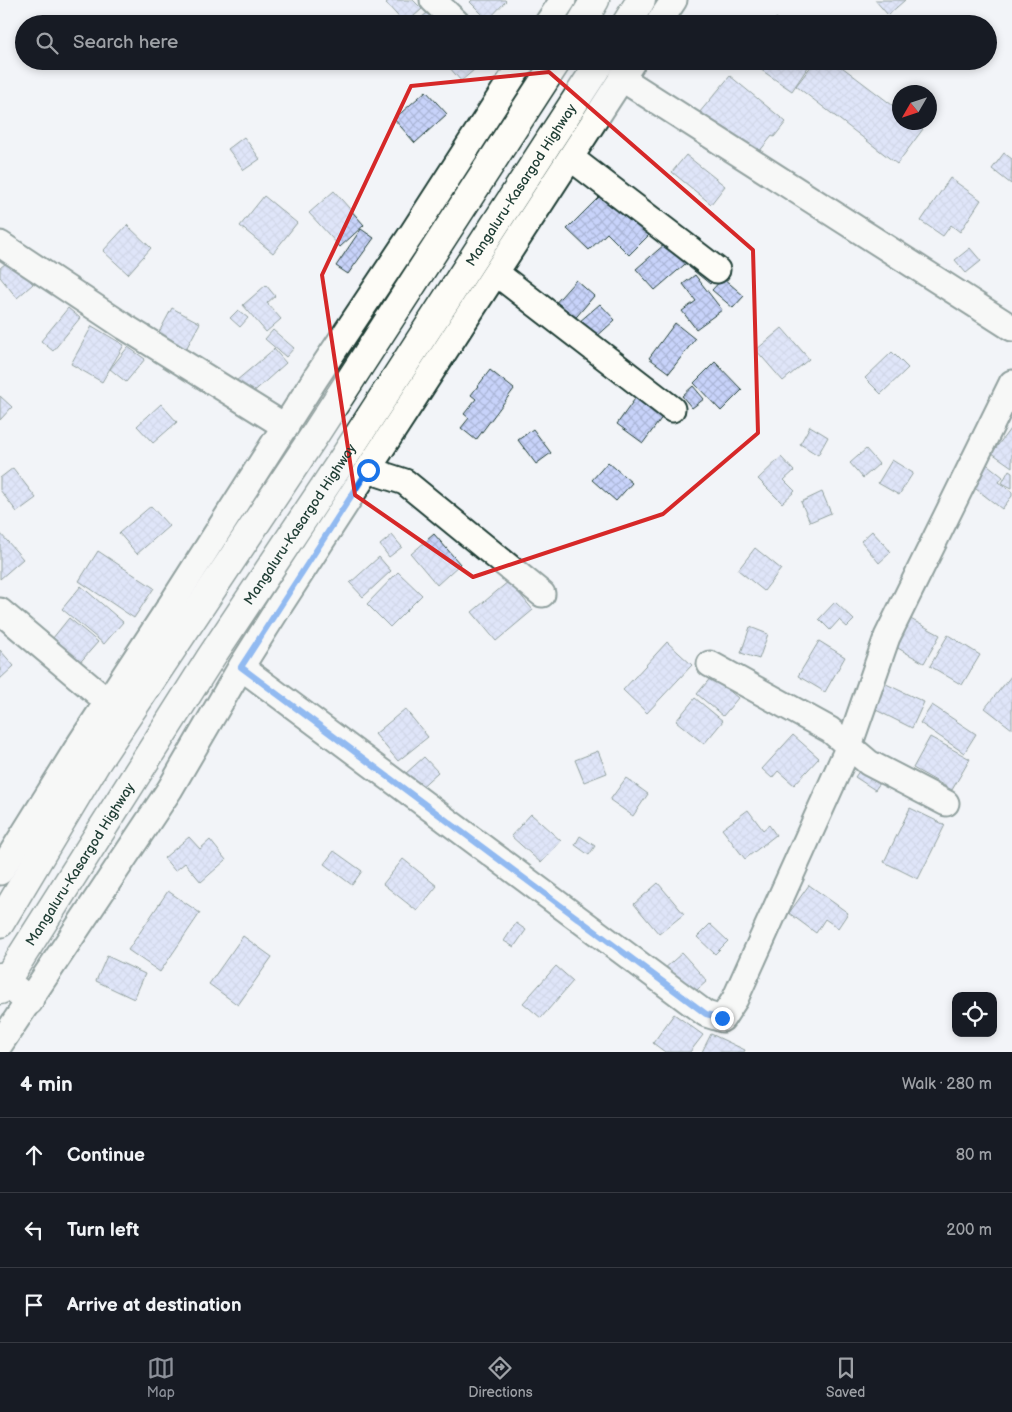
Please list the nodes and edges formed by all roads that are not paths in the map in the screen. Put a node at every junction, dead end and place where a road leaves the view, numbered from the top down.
1 (433, 0) edge
2 (563, 0) edge
3 (595, 0) edge
4 (641, 0) edge
5 (674, 0) edge
6 (449, 15) edge
7 (554, 15) edge
8 (586, 15) edge
9 (632, 15) edge
10 (664, 15) edge
11 (513, 70) edge
12 (551, 70) edge
13 (617, 70) edge
14 (617, 70) edge
15 (624, 70) edge
16 (571, 158) junction
17 (0, 244) edge
18 (717, 270) dead end
19 (496, 273) junction
20 (1012, 328) edge
21 (1012, 383) edge
22 (672, 409) dead end
23 (286, 426) junction
24 (368, 470) junction
25 (542, 594) dead end
26 (0, 611) edge
27 (710, 664) dead end
28 (241, 667) junction
29 (108, 702) junction
30 (849, 746) junction
31 (946, 803) dead end
32 (0, 872) edge
33 (0, 923) edge
34 (2, 982) edge
35 (29, 1001) junction
36 (0, 1044) edge

1 - 6 street
2 - 7 street
3 - 8 main road
4 - 9 main road
5 - 10 street
11 - 23 street
12 - 33 main road
13 - 16 street
14 - 34 main road, Mangaluru-Kasargod Highway
15 - 20 street
16 - 18 street
16 - 19 street
17 - 23 street
19 - 22 street
19 - 24 street
21 - 30 street
23 - 29 street
24 - 25 street
24 - 28 street
26 - 29 street
27 - 30 street
28 - 30 street
28 - 35 street
29 - 32 street
30 - 31 street
34 - 35 main road
35 - 36 street

